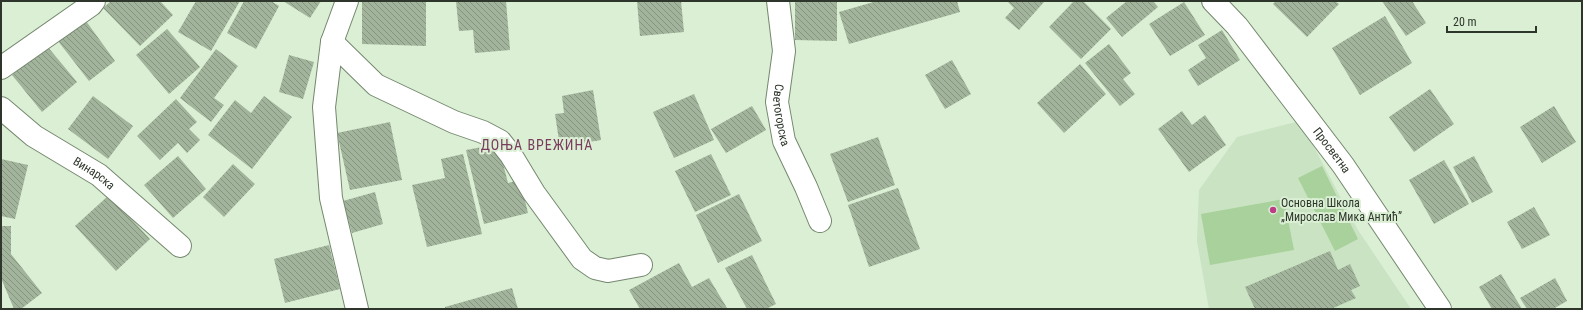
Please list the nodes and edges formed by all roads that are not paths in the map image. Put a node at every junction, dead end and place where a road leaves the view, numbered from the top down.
1 (94, 1) edge
2 (347, 1) edge
3 (778, 1) edge
4 (1212, 1) edge
5 (332, 42) junction
6 (1, 68) edge
7 (1, 108) edge
8 (820, 221) dead end
9 (180, 246) dead end
10 (641, 265) dead end
11 (356, 309) edge
12 (1440, 309) edge

1 - 6 street
2 - 5 street
3 - 8 street, Светогорска
4 - 12 street, Просветна
5 - 10 street
5 - 11 street
7 - 9 street, Винарска

